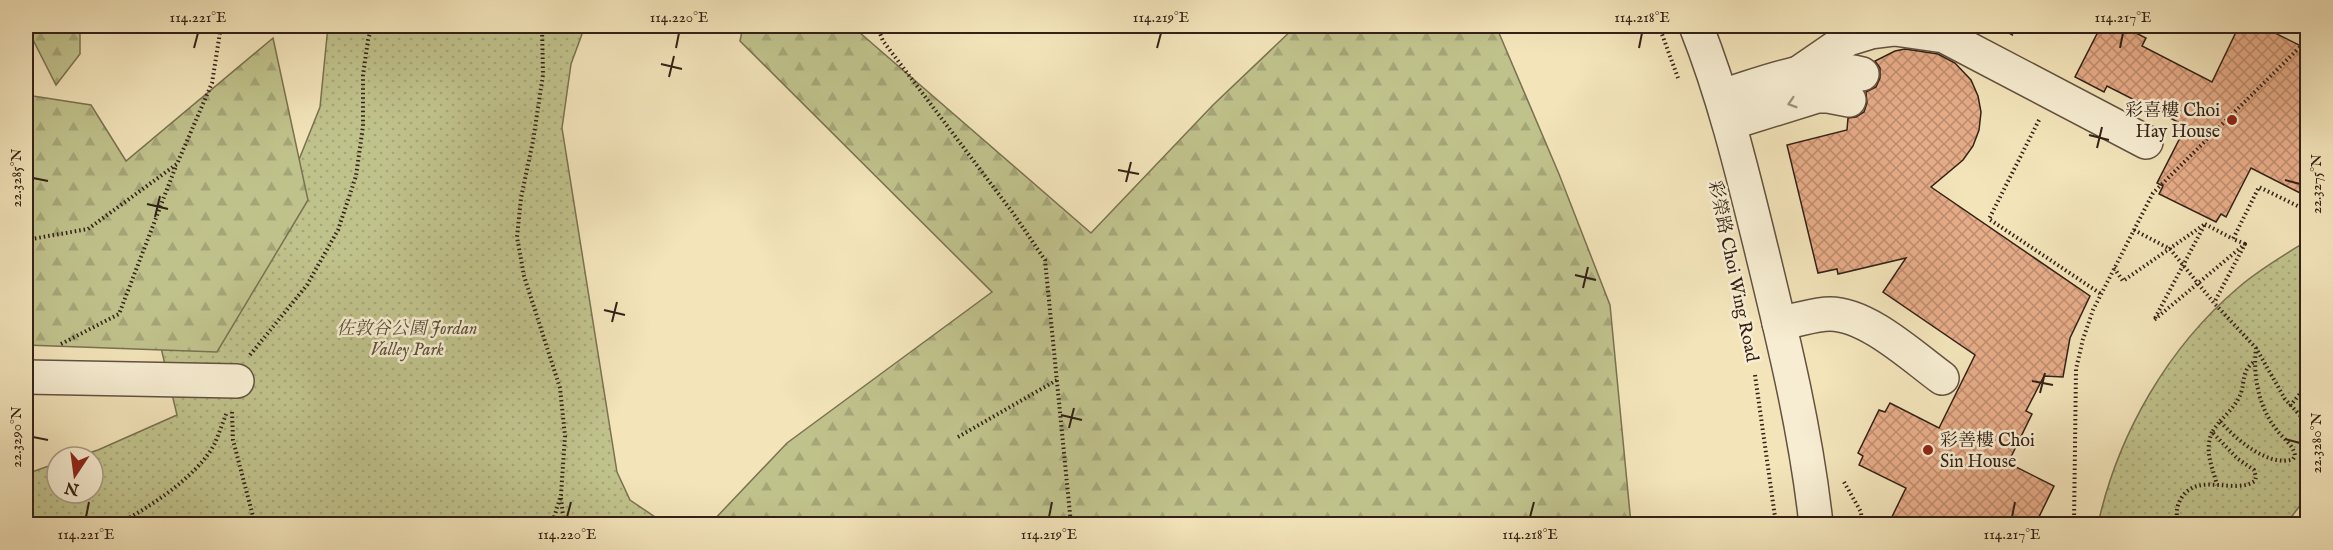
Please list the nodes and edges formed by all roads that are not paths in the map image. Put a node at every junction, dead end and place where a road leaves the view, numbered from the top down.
1 (1696, 26) edge
2 (1945, 31) edge
3 (1800, 72) junction
4 (1726, 110) junction
5 (2146, 142) dead end
6 (1779, 323) junction
7 (26, 377) edge
8 (1942, 378) dead end
9 (235, 390) road end
10 (1816, 525) edge

1 - 4 street, 彩榮路 Choi Wing Road
2 - 3 street
2 - 5 street
3 - 4 street
3 -> 4 street
4 - 6 street, 彩榮路 Choi Wing Road
6 - 8 street
6 - 10 street, 彩榮路 Choi Wing Road
7 - 9 street

